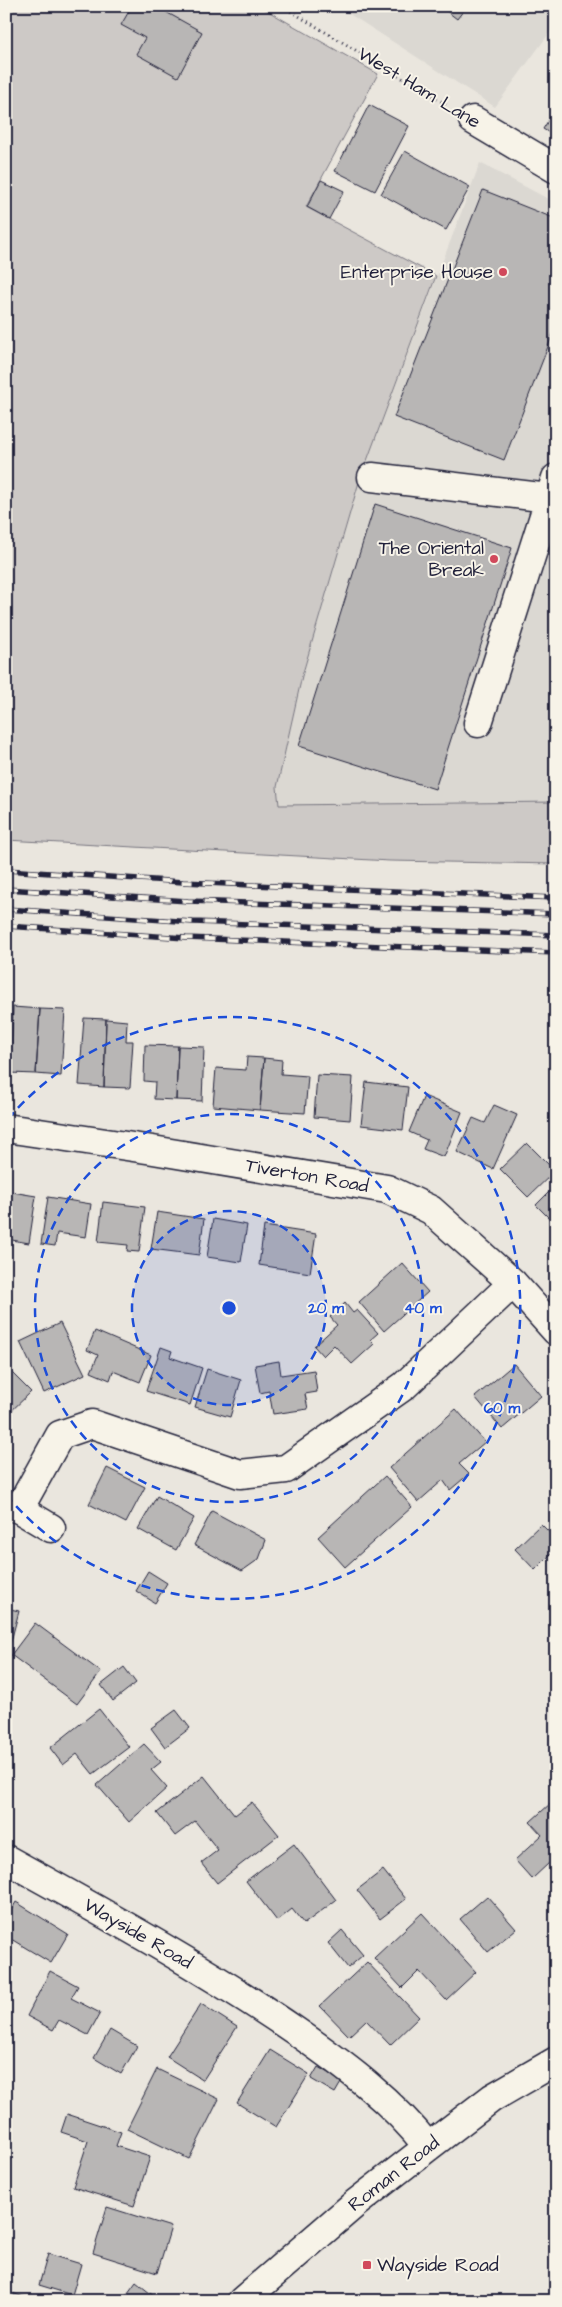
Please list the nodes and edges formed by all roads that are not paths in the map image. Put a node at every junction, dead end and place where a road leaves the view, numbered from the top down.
1 (473, 120) road end
2 (556, 168) edge
3 (372, 477) dead end
4 (552, 488) edge
5 (478, 723) dead end
6 (6, 1128) edge
7 (513, 1283) junction
8 (556, 1331) edge
9 (13, 1507) edge
10 (51, 1528) dead end
11 (6, 1859) edge
12 (556, 2061) edge
13 (428, 2147) junction
14 (242, 2301) edge

1 - 2 street, West Ham Lane
3 - 4 street
4 - 5 street
6 - 7 street, Tiverton Road
7 - 8 street, Tiverton Road
7 - 9 street
9 - 10 street
11 - 13 street, Wayside Road
12 - 13 street, Roman Road
13 - 14 street, Roman Road

